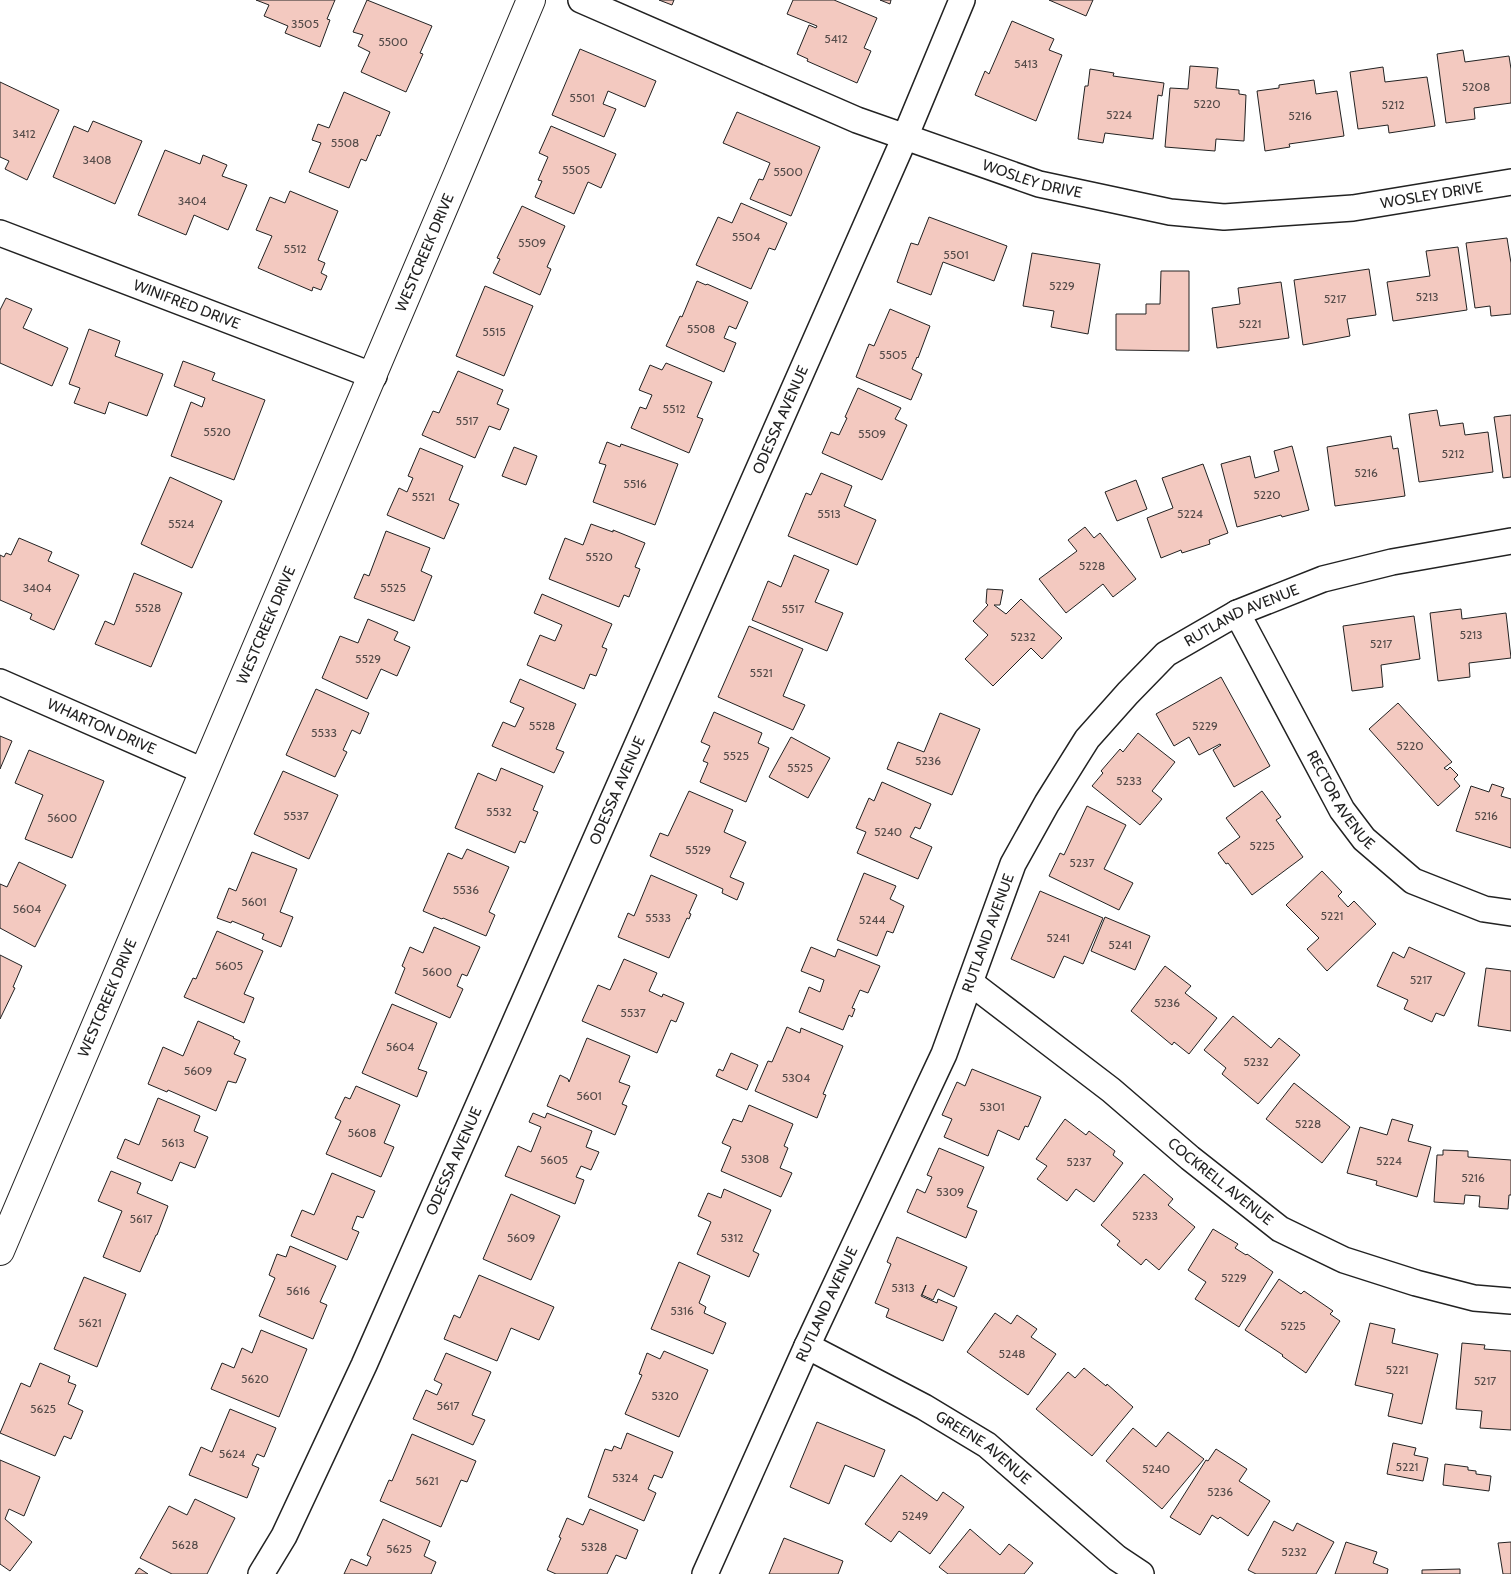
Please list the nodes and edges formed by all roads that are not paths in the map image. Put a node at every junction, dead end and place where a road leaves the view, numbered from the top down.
1 (531, 0) edge
2 (581, 0) edge
3 (962, 0) edge
4 (906, 137) junction
5 (1511, 182) edge
6 (0, 234) edge
7 (374, 376) junction
8 (1511, 541) edge
9 (1237, 613) junction
10 (0, 682) edge
11 (203, 771) junction
12 (1511, 913) edge
13 (971, 983) junction
14 (0, 1251) edge
15 (1511, 1301) edge
16 (807, 1346) junction
17 (261, 1574) edge
18 (705, 1574) edge
19 (1141, 1574) edge

1 - 7 street, WESTCREEK DRIVE
2 - 4 street, WOSLEY DRIVE
3 - 4 street, ODESSA AVENUE
4 - 5 street, WOSLEY DRIVE
4 - 17 street, ODESSA AVENUE
6 - 7 street, WINIFRED DRIVE
7 - 11 street, WESTCREEK DRIVE
8 - 9 street, RUTLAND AVENUE
9 - 12 street, RECTOR AVENUE
9 - 13 street, RUTLAND AVENUE
10 - 11 street, WHARTON DRIVE
11 - 14 street, WESTCREEK DRIVE
13 - 15 street, COCKRELL AVENUE
13 - 16 street, RUTLAND AVENUE
16 - 18 street, RUTLAND AVENUE
16 - 19 street, GREENE AVENUE

